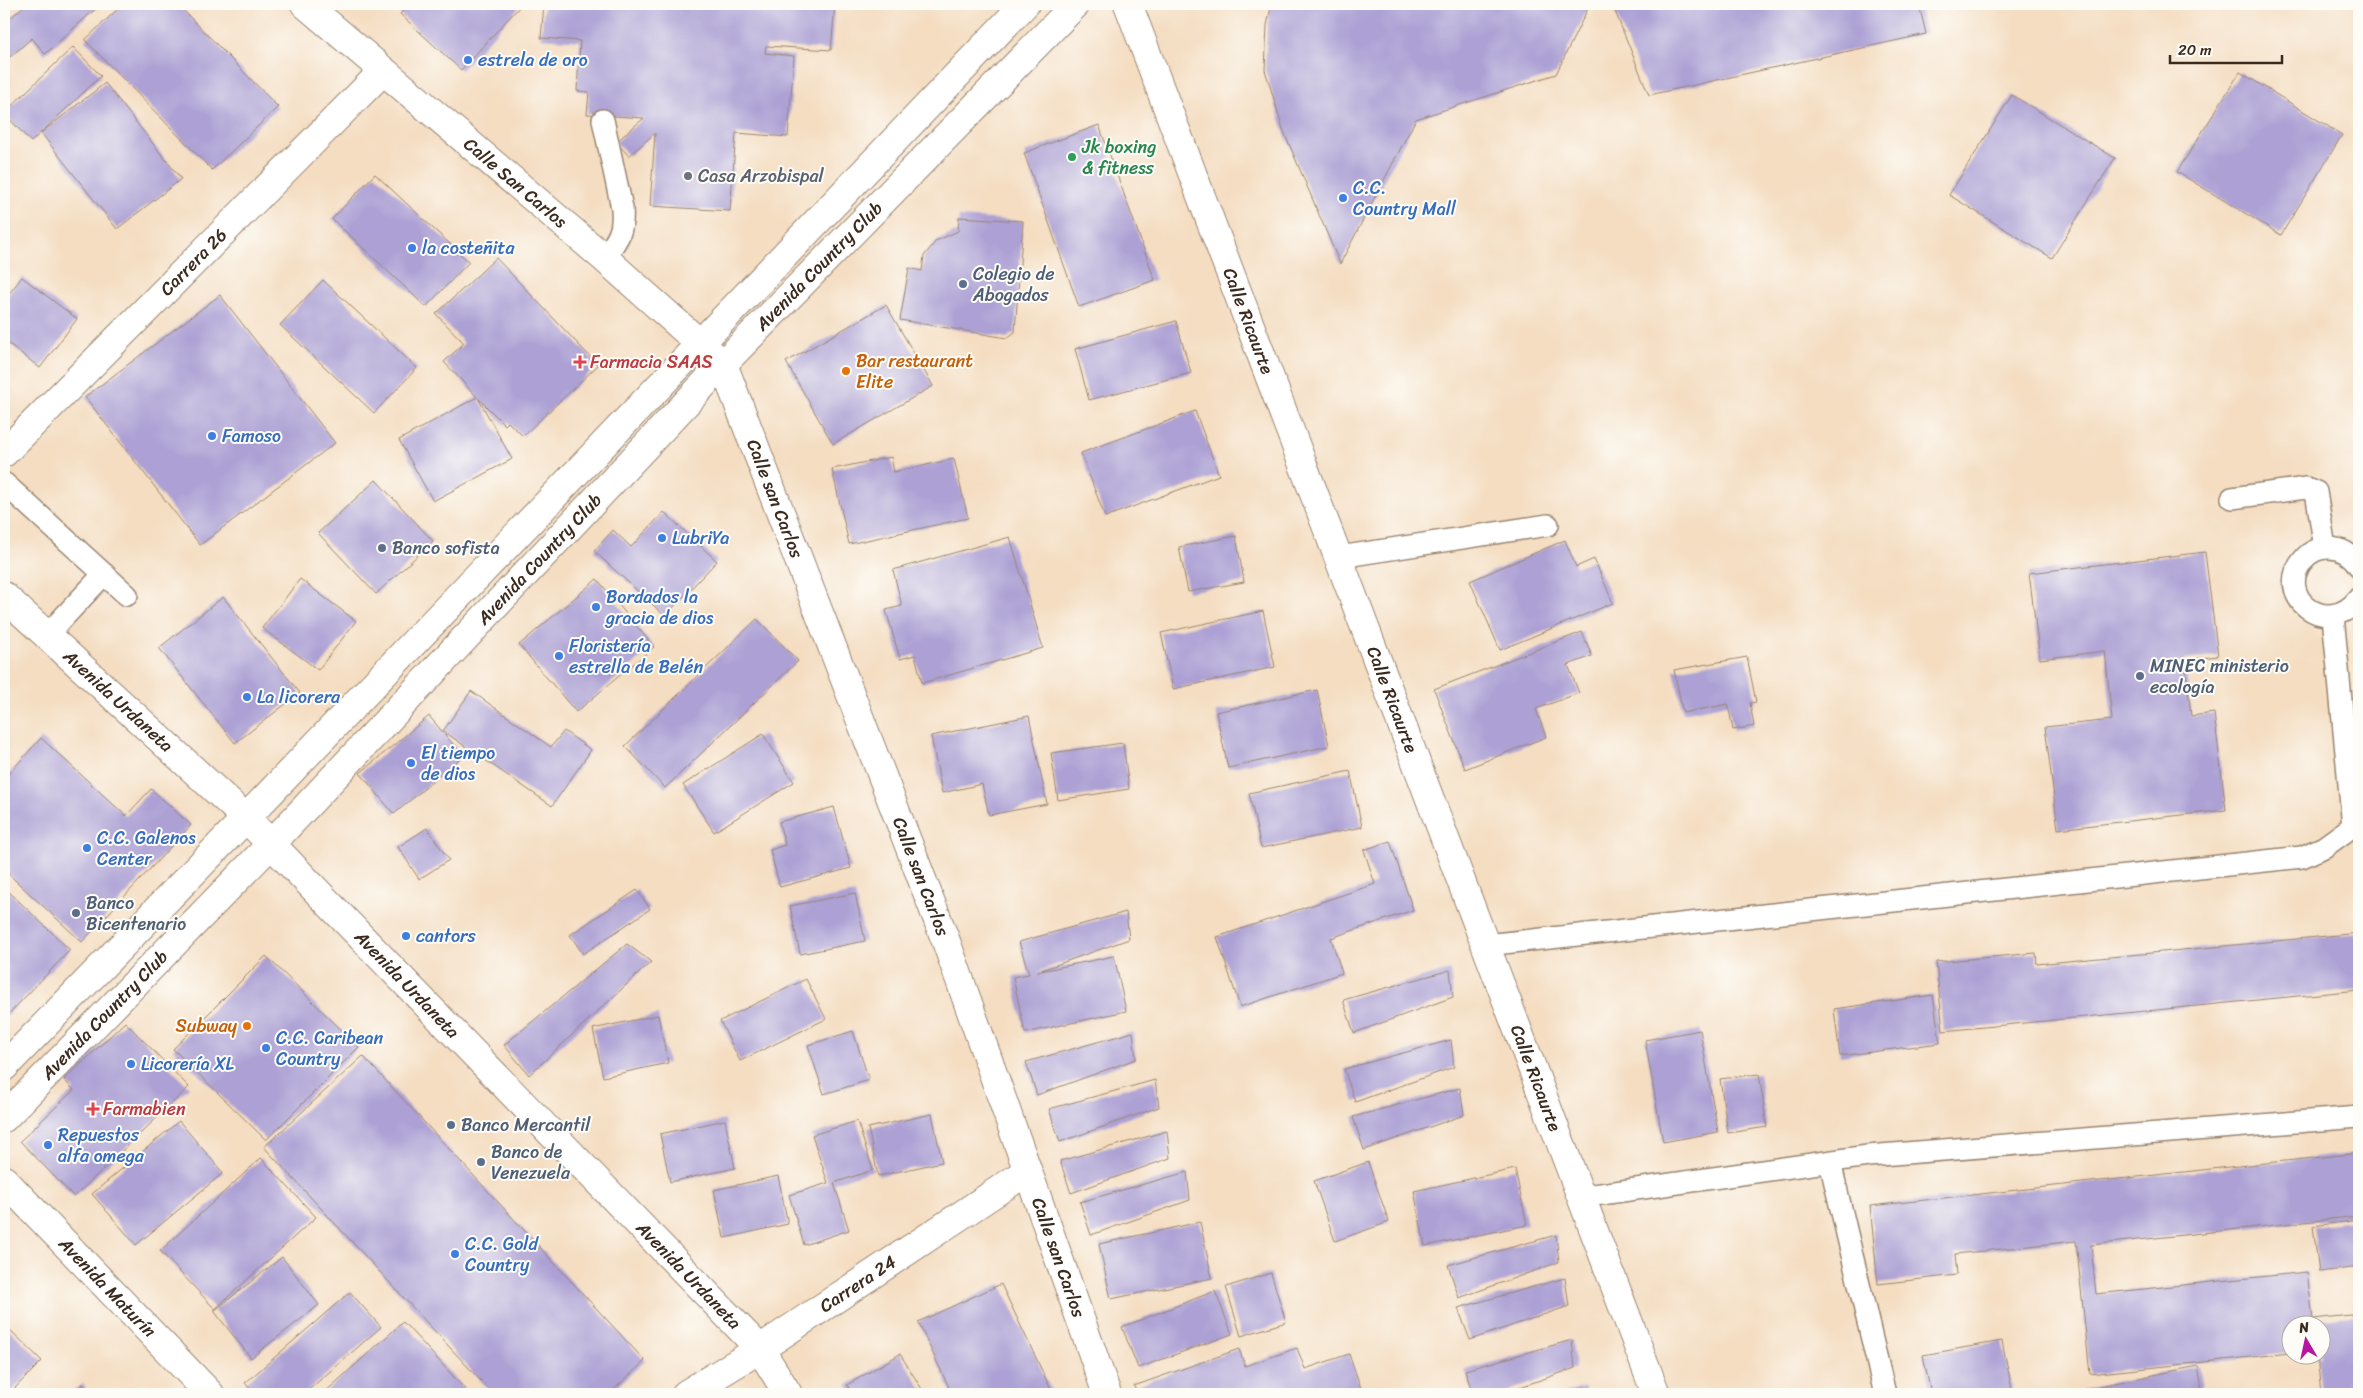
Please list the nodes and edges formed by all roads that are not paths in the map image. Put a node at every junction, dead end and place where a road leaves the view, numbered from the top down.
1 (305, 4) edge
2 (1025, 4) edge
3 (1076, 4) edge
4 (1128, 4) edge
5 (383, 70) junction
6 (603, 120) dead end
7 (604, 258) junction
8 (700, 342) junction
9 (723, 364) junction
10 (4, 454) edge
11 (4, 483) edge
12 (2232, 498) dead end
13 (1548, 525) dead end
14 (2324, 548) junction
15 (1339, 557) junction
16 (2359, 566) edge
17 (104, 574) junction
18 (4, 596) edge
19 (128, 596) dead end
20 (2359, 598) edge
21 (2333, 616) junction
22 (47, 635) junction
23 (246, 818) junction
24 (271, 844) junction
25 (1485, 945) junction
26 (4, 1067) edge
27 (2359, 1117) edge
28 (4, 1118) edge
29 (1830, 1162) junction
30 (1026, 1172) junction
31 (4, 1180) edge
32 (1580, 1198) junction
33 (760, 1349) junction
34 (210, 1394) edge
35 (686, 1394) edge
36 (788, 1394) edge
37 (1106, 1394) edge
38 (1656, 1394) edge
39 (1885, 1394) edge

1 - 5 street, Calle San Carlos
2 - 8 street, Avenida Country Club
3 - 9 street, Avenida Country Club
4 - 15 street, Calle Ricaurte
5 - 7 street, Calle San Carlos
5 - 10 street, Carrera 26
6 - 7 lane
7 - 8 street, Calle San Carlos
8 - 9 street, Calle San Carlos
8 - 23 street, Avenida Country Club
9 - 24 street, Avenida Country Club
9 - 30 street, Calle san Carlos
11 - 17 lane
12 - 14 lane
13 - 15 lane
14 - 16 lane
14 - 21 lane
15 - 25 street, Calle Ricaurte
17 - 19 lane
17 - 22 lane
18 - 22 street, Avenida Urdaneta
20 - 21 lane
21 - 25 lane
22 - 23 street, Avenida Urdaneta
23 - 24 street, Avenida Urdaneta
23 - 26 street, Avenida Country Club
24 - 28 street, Avenida Country Club
24 - 33 street, Avenida Urdaneta
25 - 32 street, Calle Ricaurte
27 - 29 lane
29 - 32 lane
29 - 39 lane
30 - 33 street, Carrera 24
30 - 37 street, Calle san Carlos
31 - 34 street, Avenida Maturín
32 - 38 street, Calle Ricaurte
33 - 35 street, Carrera 24
33 - 36 street, Avenida Urdaneta

